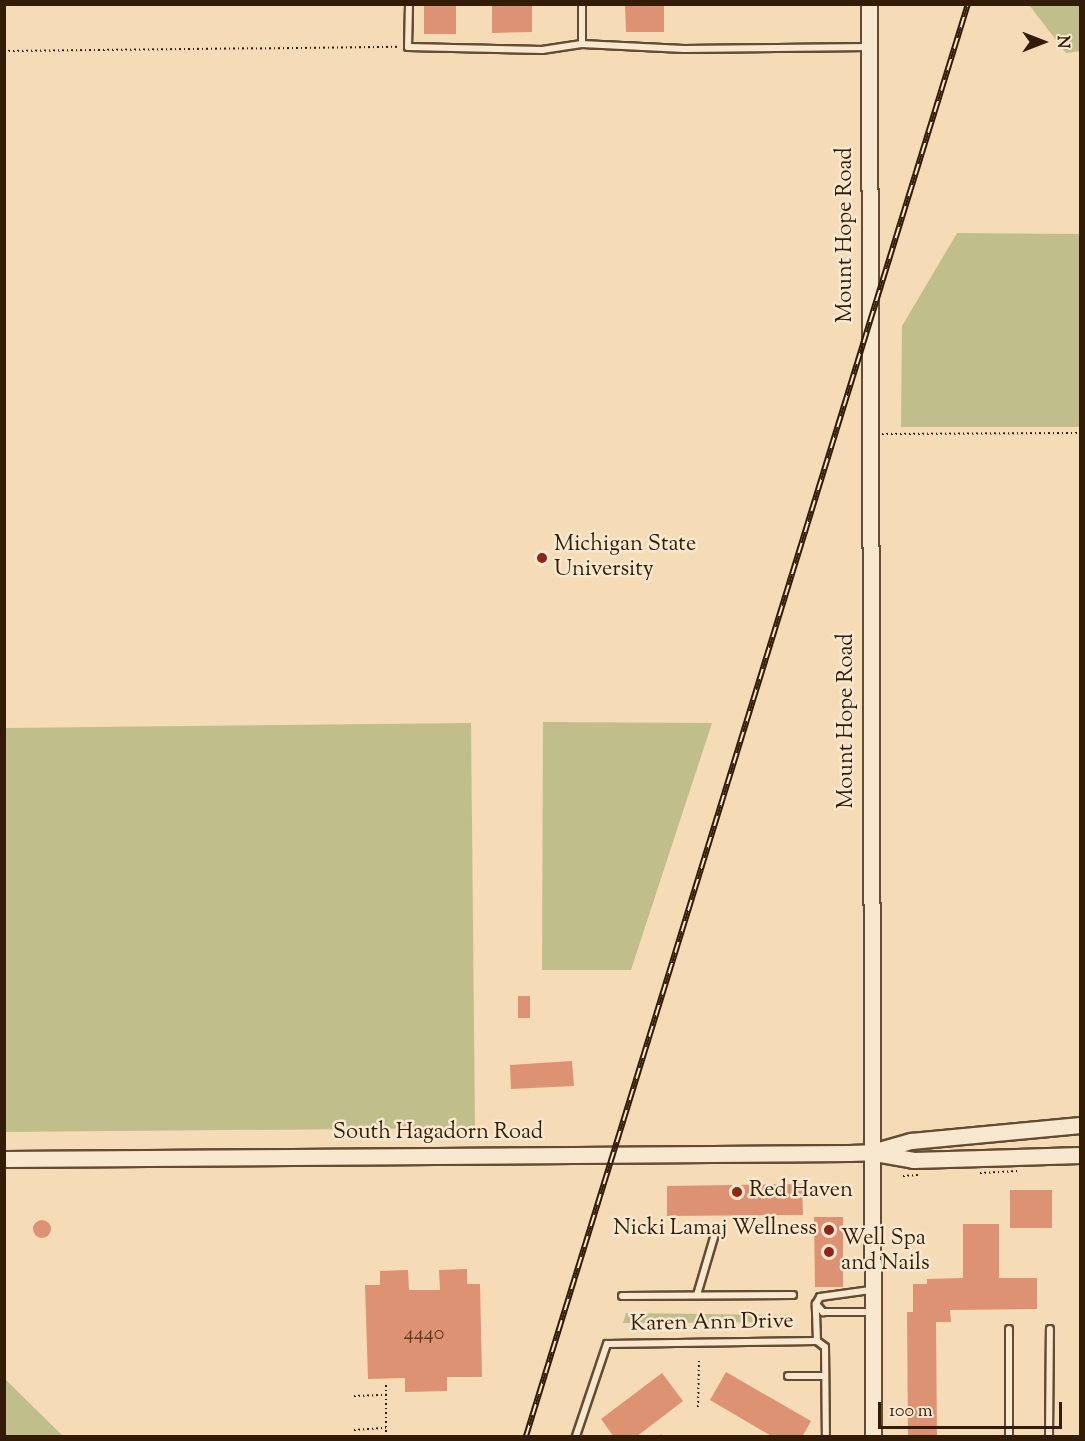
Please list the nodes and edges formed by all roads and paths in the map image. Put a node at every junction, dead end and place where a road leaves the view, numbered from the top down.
1 (409, 4) edge
2 (582, 4) edge
3 (869, 4) edge
4 (582, 44) junction
5 (408, 47) junction
6 (869, 47) junction
7 (4, 51) edge
8 (1080, 433) edge
9 (869, 434) junction
10 (1080, 1125) edge
11 (872, 1152) junction
12 (1080, 1155) edge
13 (4, 1159) edge
14 (715, 1234) dead end
15 (873, 1290) junction
16 (697, 1295) junction
17 (793, 1295) dead end
18 (622, 1296) dead end
19 (816, 1304) junction
20 (873, 1312) junction
21 (1009, 1329) dead end
22 (1050, 1329) dead end
23 (817, 1341) junction
24 (699, 1360) dead end
25 (788, 1376) dead end
26 (825, 1376) junction
27 (386, 1385) dead end
28 (387, 1395) junction
29 (354, 1396) dead end
30 (698, 1407) dead end
31 (386, 1428) junction
32 (354, 1430) dead end
33 (386, 1437) edge
34 (576, 1437) edge
35 (826, 1437) edge
36 (873, 1437) edge
37 (1009, 1437) edge
38 (1049, 1437) edge

1 - 5 lane
2 - 4 lane
3 - 6 street, Mount Hope Road
4 - 5 lane
4 - 6 lane
5 - 7 path
6 - 9 street, Mount Hope Road
8 - 9 path
9 - 11 street, Mount Hope Road
10 - 11 street, South Hagadorn Road
11 - 12 street, South Hagadorn Road
11 - 13 street, South Hagadorn Road
11 - 15 street, Mount Hope Road
14 - 16 lane
15 - 19 lane
15 - 20 street, Mount Hope Road
16 - 17 lane
16 - 18 lane
19 - 20 lane
19 - 23 lane, Karen Ann Drive
20 - 36 street, Mount Hope Road
21 - 37 lane
22 - 38 lane
23 - 26 lane
23 - 34 lane, Karen Ann Drive
24 - 30 path
25 - 26 lane
26 - 35 lane
27 - 28 path
28 - 29 path
28 - 31 path
31 - 32 path
31 - 33 path

